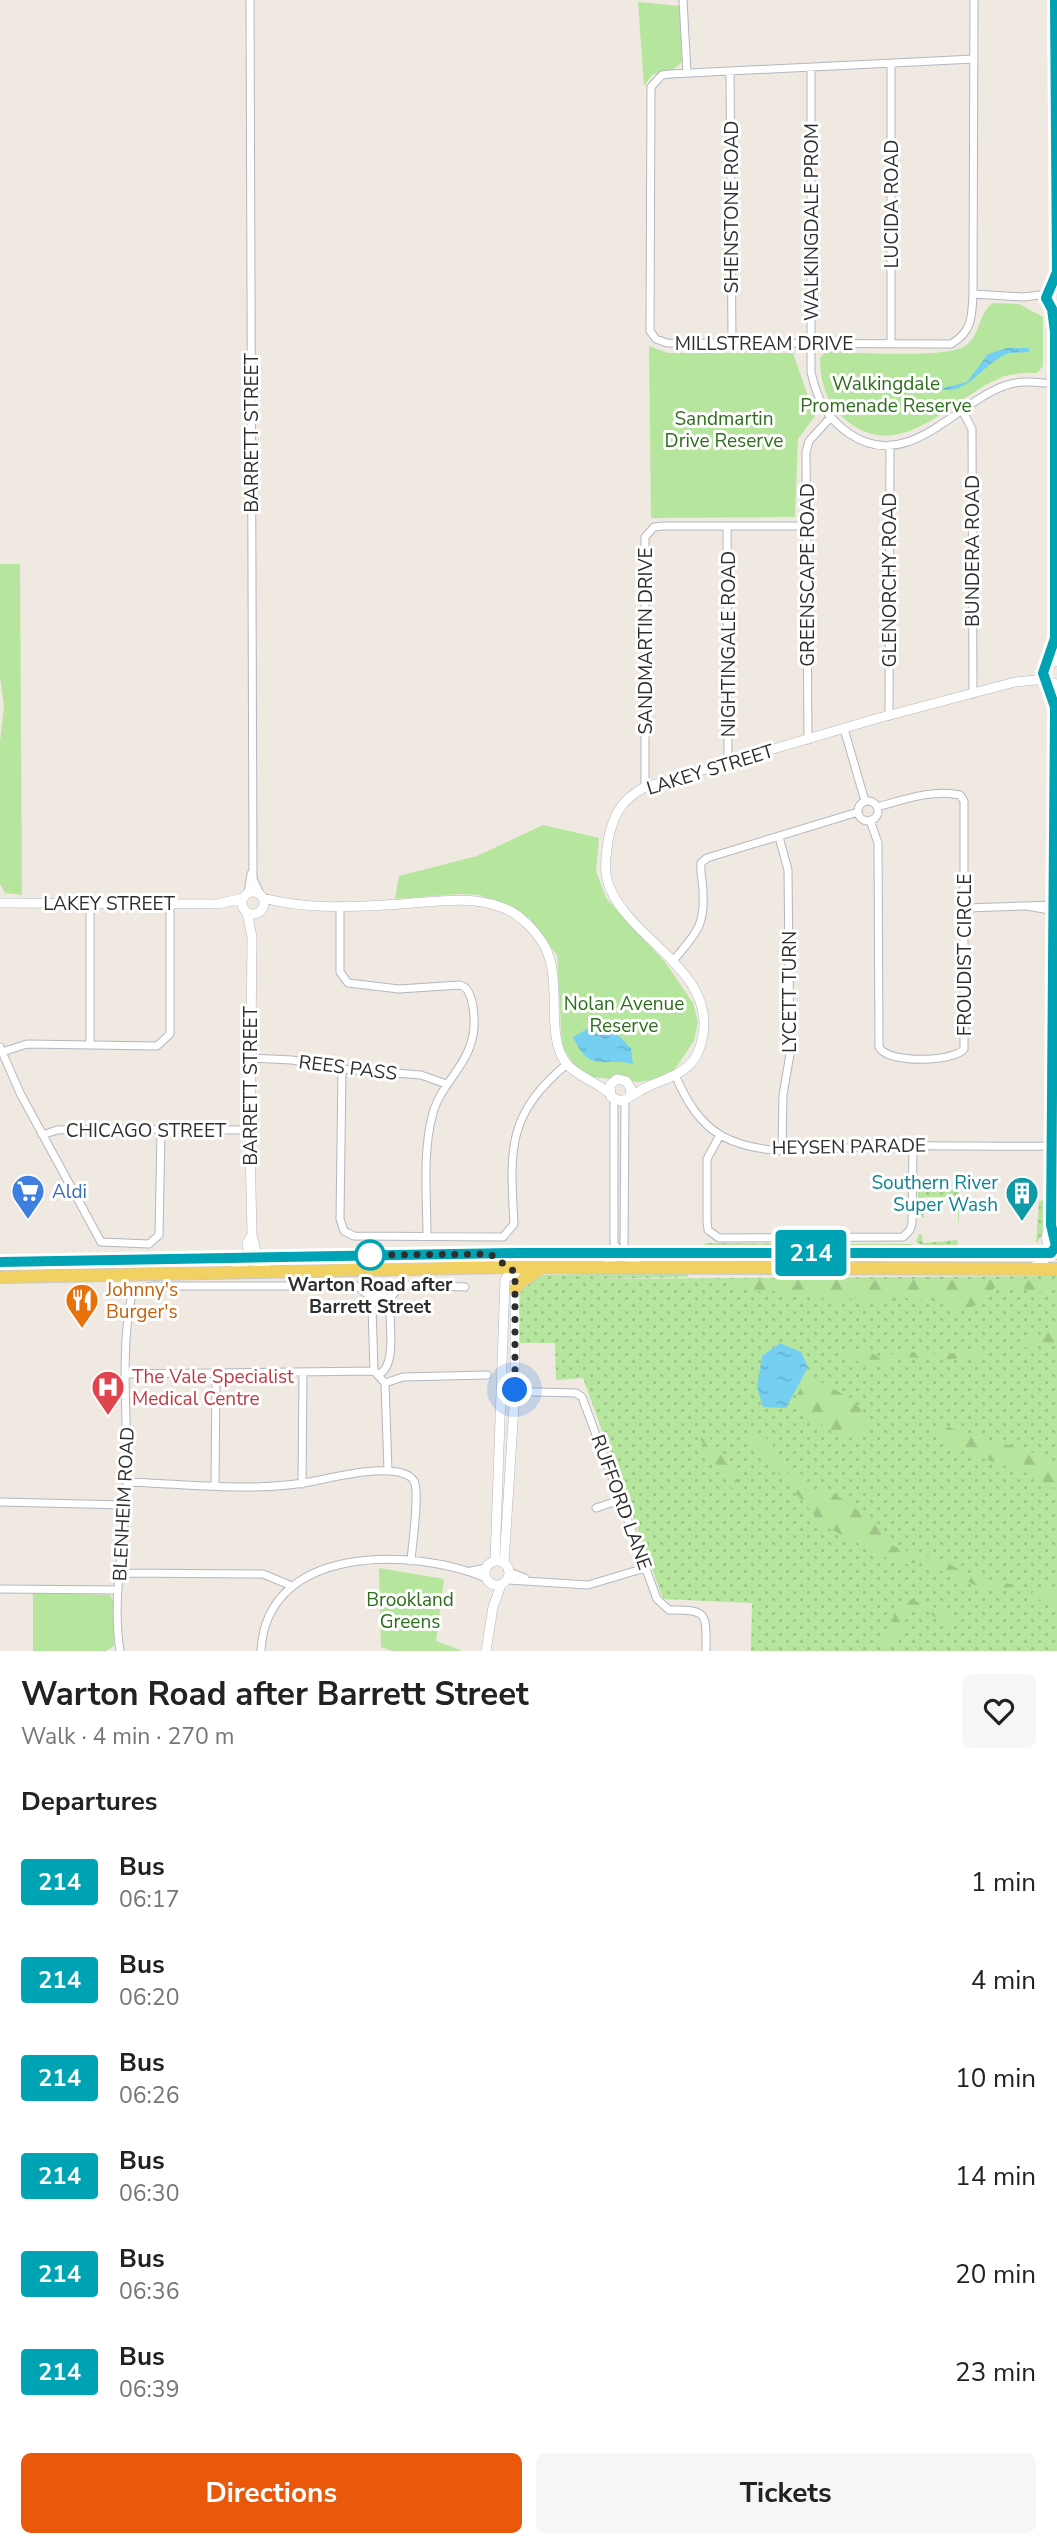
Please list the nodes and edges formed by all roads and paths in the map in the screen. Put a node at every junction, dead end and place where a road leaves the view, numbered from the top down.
1 (250, 0) edge
2 (683, 0) edge
3 (974, 0) edge
4 (1055, 0) edge
5 (1057, 57) edge
6 (974, 59) junction
7 (891, 64) junction
8 (811, 68) junction
9 (730, 71) junction
10 (687, 73) junction
11 (1057, 253) edge
12 (1057, 272) edge
13 (1051, 291) edge
14 (973, 295) junction
15 (1024, 297) junction
16 (1052, 308) edge
17 (1056, 329) edge
18 (732, 343) junction
19 (811, 344) junction
20 (891, 344) junction
21 (1056, 384) edge
22 (962, 410) junction
23 (830, 418) junction
24 (890, 445) junction
25 (727, 526) junction
26 (807, 526) junction
27 (1056, 583) edge
28 (1055, 638) junction
29 (1057, 649) edge
30 (1050, 673) edge
31 (973, 694) junction
32 (1056, 703) edge
33 (889, 716) junction
34 (844, 729) junction
35 (808, 740) junction
36 (728, 761) junction
37 (645, 787) junction
38 (866, 801) junction
39 (877, 807) junction
40 (858, 812) junction
41 (870, 820) junction
42 (779, 837) junction
43 (253, 867) junction
44 (246, 895) junction
45 (262, 896) junction
46 (90, 902) junction
47 (0, 903) edge
48 (170, 903) junction
49 (281, 903) junction
50 (218, 904) junction
51 (340, 906) junction
52 (965, 908) junction
53 (1055, 908) junction
54 (246, 911) junction
55 (260, 911) junction
56 (252, 937) junction
57 (673, 961) junction
58 (90, 1044) junction
59 (1, 1050) edge
60 (249, 1058) junction
61 (567, 1064) junction
62 (342, 1069) junction
63 (676, 1077) junction
64 (615, 1080) junction
65 (594, 1082) junction
66 (628, 1082) junction
67 (446, 1084) junction
68 (650, 1085) junction
69 (612, 1097) junction
70 (627, 1098) junction
71 (161, 1130) junction
72 (250, 1130) junction
73 (42, 1135) junction
74 (720, 1135) junction
75 (913, 1145) junction
76 (1053, 1146) junction
77 (782, 1148) junction
78 (427, 1236) junction
79 (527, 1253) junction
80 (620, 1253) junction
81 (490, 1254) junction
82 (1055, 1254) edge
83 (250, 1258) junction
84 (0, 1262) edge
85 (541, 1268) junction
86 (597, 1268) junction
87 (651, 1268) junction
88 (1031, 1269) junction
89 (1057, 1269) edge
90 (278, 1272) junction
91 (232, 1273) junction
92 (0, 1277) edge
93 (510, 1279) junction
94 (465, 1287) dead end
95 (373, 1299) junction
96 (389, 1299) junction
97 (303, 1373) junction
98 (376, 1373) junction
99 (127, 1374) junction
100 (216, 1374) junction
101 (486, 1375) dead end
102 (385, 1383) junction
103 (515, 1390) junction
104 (502, 1391) junction
105 (388, 1471) junction
106 (127, 1482) junction
107 (302, 1483) junction
108 (215, 1485) junction
109 (620, 1500) junction
110 (0, 1502) edge
111 (126, 1505) junction
112 (596, 1508) dead end
113 (411, 1561) junction
114 (645, 1568) junction
115 (119, 1573) junction
116 (497, 1574) junction
117 (292, 1586) junction
118 (0, 1588) edge
119 (118, 1590) junction
120 (120, 1651) edge
121 (261, 1651) edge
122 (486, 1651) edge
123 (706, 1651) edge

1 - 43 street, BARRETT STREET
2 - 10 street
3 - 6 street, MILLSTREAM DRIVE
4 - 5 street
5 - 11 street
6 - 7 street, MILLSTREAM DRIVE
6 - 14 street, MILLSTREAM DRIVE
7 - 8 street, MILLSTREAM DRIVE
7 - 20 street, LUCIDA ROAD
8 - 9 street, MILLSTREAM DRIVE
8 - 19 street, WALKINGDALE PROM
9 - 10 street, MILLSTREAM DRIVE
9 - 18 street, SHENSTONE ROAD
10 - 18 street, MILLSTREAM DRIVE
11 - 12 street
12 - 13 street
13 - 15 street
13 - 16 street
14 - 15 street
14 - 20 street, MILLSTREAM DRIVE
15 - 16 street
16 - 17 street
17 - 21 street
18 - 19 street, MILLSTREAM DRIVE
19 - 20 street, MILLSTREAM DRIVE
19 - 23 street, WALKINGDALE PROM
21 - 22 street
21 - 27 street
22 - 24 street
22 - 31 street, BUNDERA ROAD
23 - 24 street, WALKINGDALE PROM
23 - 26 street, GREENSCAPE ROAD
24 - 33 street, GLENORCHY ROAD
25 - 26 street, SANDMARTIN DRIVE
25 - 36 street, NIGHTINGALE ROAD
25 - 37 street, SANDMARTIN DRIVE
26 - 35 street, GREENSCAPE ROAD
27 - 28 street
28 - 29 street
28 - 30 street
30 - 31 street, LAKEY STREET
30 - 32 street
31 - 33 street, LAKEY STREET
32 - 53 street
33 - 34 street, LAKEY STREET
34 - 35 street, LAKEY STREET
34 - 38 street
35 - 36 street, LAKEY STREET
36 - 37 street, LAKEY STREET
37 - 57 street, LAKEY STREET
38 - 39 street
38 - 40 street
39 - 41 street
39 - 52 street, FROUDIST CIRCLE
40 - 41 street
40 - 42 street
41 - 52 street, FROUDIST CIRCLE
42 - 57 street
42 - 77 street, LYCETT TURN
43 - 44 street, BARRETT STREET
43 - 45 street, BARRETT STREET
44 - 45 street, LAKEY STREET
44 - 50 street, LAKEY STREET
44 - 54 street
45 - 49 street, LAKEY STREET
45 - 55 street
46 - 47 street, LAKEY STREET
46 - 48 street, LAKEY STREET
46 - 58 street
48 - 50 street, LAKEY STREET
48 - 58 street
49 - 51 street, LAKEY STREET
49 - 55 street, LAKEY STREET
50 - 54 street, LAKEY STREET
51 - 61 street, LAKEY STREET
51 - 67 street
52 - 53 street
53 - 76 street
54 - 55 street, LAKEY STREET
54 - 56 street, BARRETT STREET
55 - 56 street, BARRETT STREET
56 - 60 street, BARRETT STREET
57 - 63 street, LAKEY STREET
58 - 59 street
59 - 73 street
60 - 62 street, REES PASS
60 - 72 street, BARRETT STREET
61 - 65 street
61 - 78 street
62 - 67 street, REES PASS
62 - 78 street
63 - 68 street
63 - 74 street, HEYSEN PARADE
64 - 65 street
64 - 66 street
64 - 69 street
65 - 69 street
66 - 68 street
66 - 70 street
67 - 78 street
68 - 70 street
69 - 70 street
69 - 80 street
70 - 80 street
71 - 72 street, CHICAGO STREET
71 - 73 street, CHICAGO STREET
71 - 73 street
72 - 83 street, BARRETT STREET
74 - 75 street
74 - 77 street, HEYSEN PARADE
75 - 76 street, HEYSEN PARADE
75 - 77 street, HEYSEN PARADE
76 - 82 street
79 - 80 main road
79 - 81 main road
79 - 93 street
80 - 82 main road
80 - 86 street
80 - 87 street
81 - 83 main road
81 - 93 street
82 - 88 street
83 - 84 main road
83 - 90 street
83 - 91 street
85 - 86 main road
85 - 93 main road
85 - 93 main road
86 - 87 main road
87 - 88 main road
88 - 89 main road
90 - 91 main road
90 - 93 main road
91 - 92 main road
93 - 103 street
93 - 104 street
94 - 96 street
95 - 96 street
95 - 98 street
95 - 99 street, BLENHEIM ROAD
96 - 98 street
97 - 98 street
97 - 100 street
97 - 107 street
98 - 102 street
99 - 100 street
99 - 106 street, BLENHEIM ROAD
100 - 108 street
101 - 102 street
102 - 105 street
103 - 104 street, RUFFORD LANE
103 - 109 street, RUFFORD LANE
103 - 116 street
104 - 116 street
105 - 107 street
105 - 113 street
106 - 108 street
106 - 111 street, BLENHEIM ROAD
107 - 108 street
109 - 112 street
109 - 114 street, RUFFORD LANE
110 - 111 street
111 - 115 street, BLENHEIM ROAD
113 - 116 street
113 - 117 street
114 - 116 street
114 - 123 street, RUFFORD LANE
115 - 117 street
115 - 119 street, BLENHEIM ROAD
116 - 122 street
117 - 121 street
118 - 119 street
119 - 120 street, BLENHEIM ROAD

